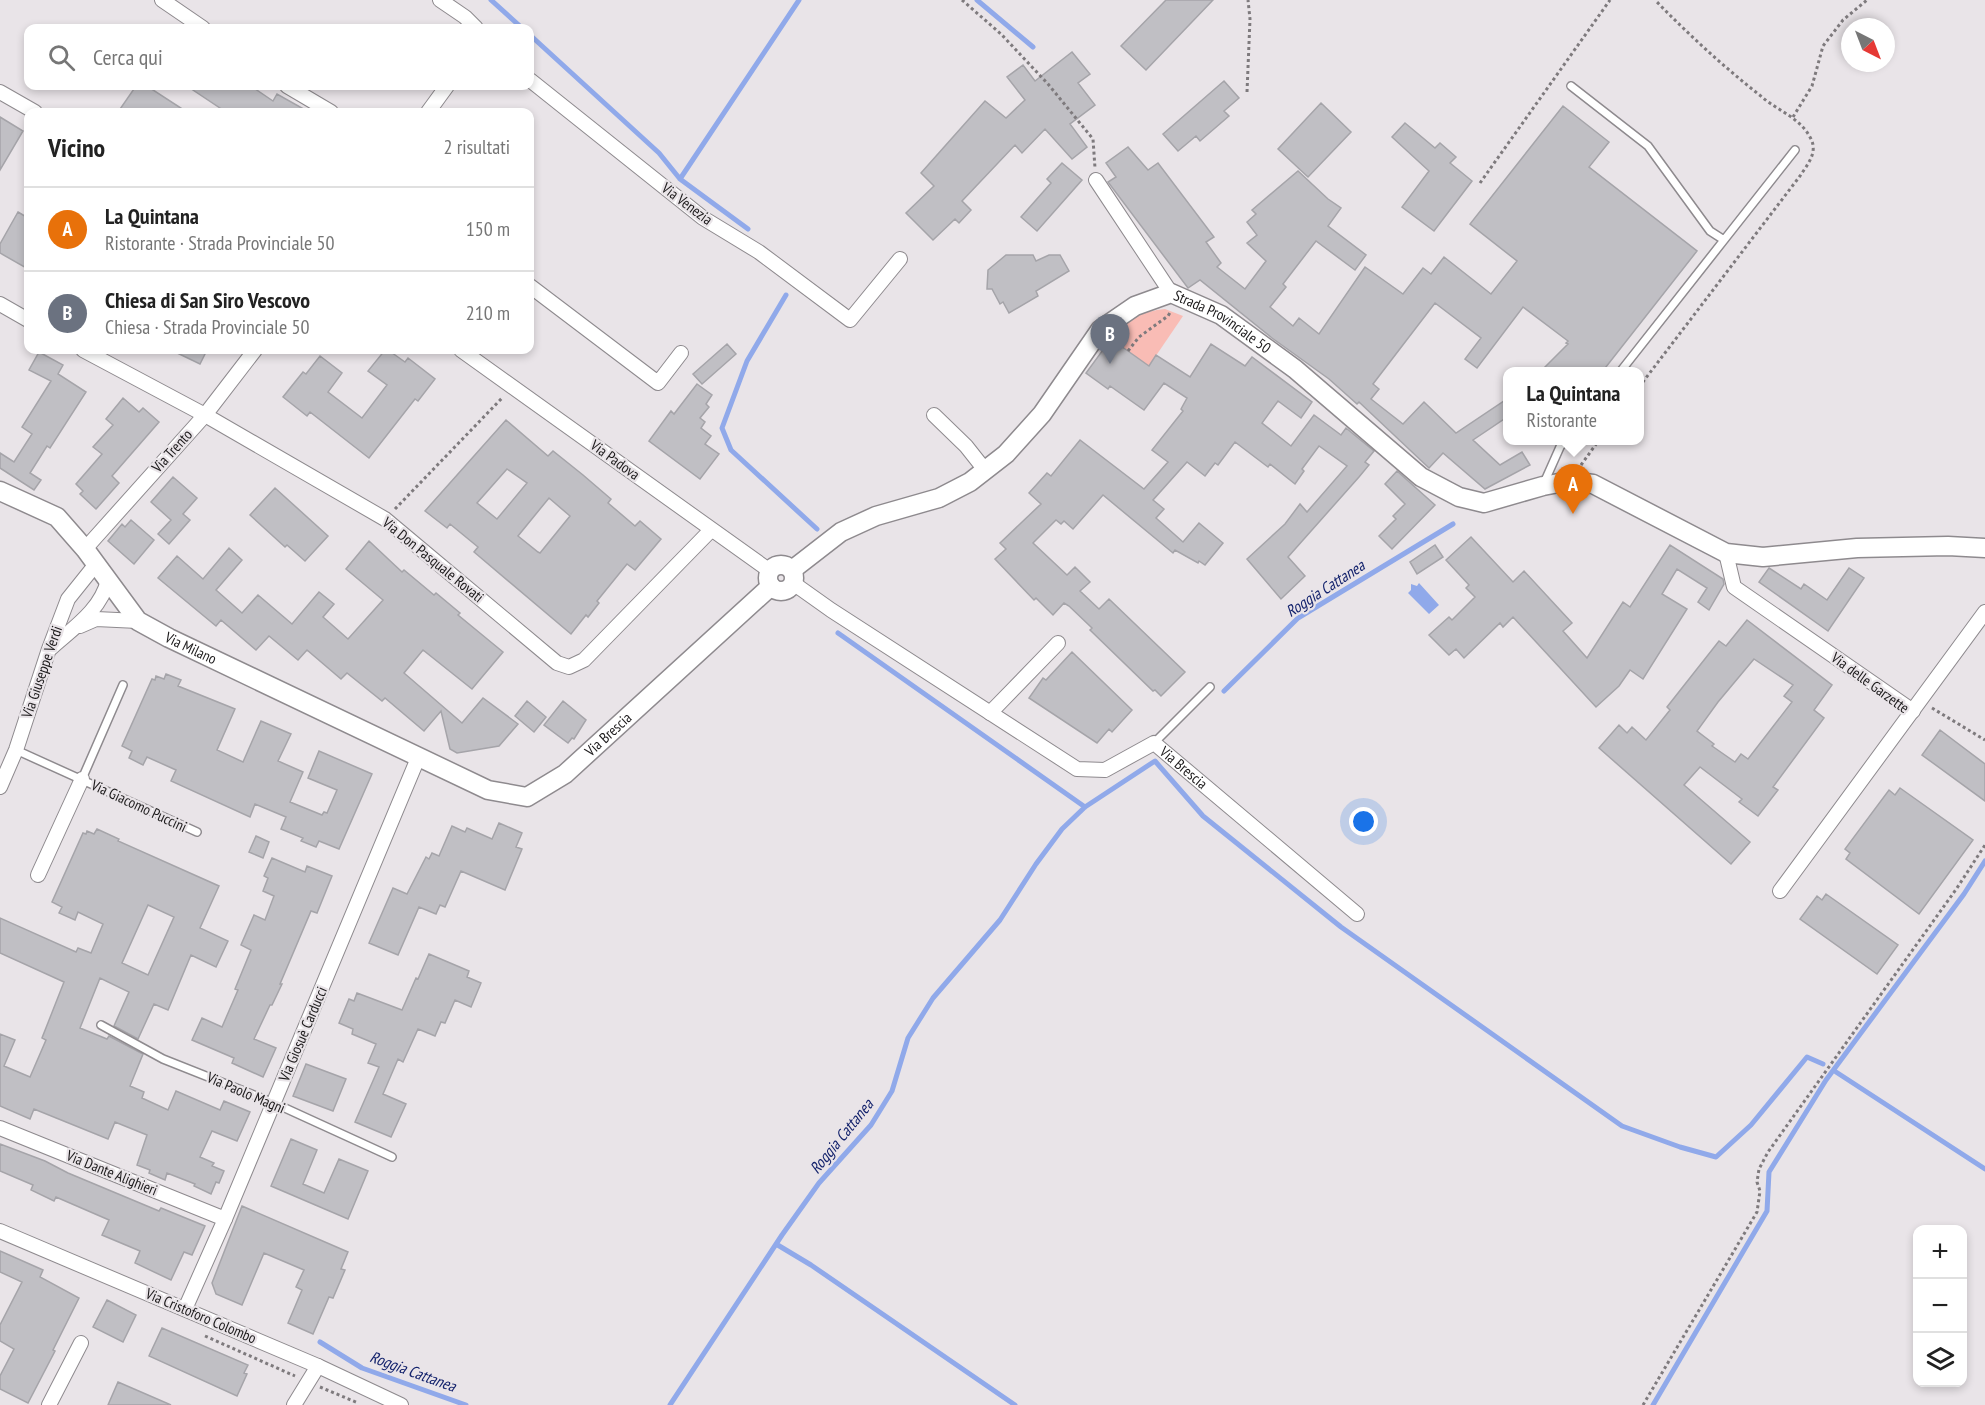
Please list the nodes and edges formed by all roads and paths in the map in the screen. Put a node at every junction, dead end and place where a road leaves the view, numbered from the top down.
1 (162, 0) edge
2 (440, 0) edge
3 (962, 0) edge
4 (1248, 0) edge
5 (1610, 0) edge
6 (1655, 0) edge
7 (1867, 0) edge
8 (197, 24) edge
9 (472, 24) edge
10 (534, 83) edge
11 (1571, 86) dead end
12 (294, 90) edge
13 (444, 90) edge
14 (0, 92) edge
15 (1247, 92) dead end
16 (28, 108) edge
17 (324, 108) edge
18 (431, 108) edge
19 (1793, 117) junction
20 (1795, 150) dead end
21 (1096, 180) joint
22 (1480, 183) dead end
23 (1724, 240) junction
24 (900, 259) dead end
25 (534, 289) edge
26 (1176, 295) junction
27 (0, 304) edge
28 (24, 318) edge
29 (1128, 351) dead end
30 (681, 353) dead end
31 (91, 354) edge
32 (252, 354) edge
33 (467, 354) edge
34 (1624, 367) edge
35 (1644, 380) edge
36 (513, 386) junction
37 (205, 415) junction
38 (934, 415) dead end
39 (1562, 445) edge
40 (1596, 445) edge
41 (985, 470) junction
42 (1569, 481) junction
43 (1543, 486) junction
44 (0, 491) edge
45 (385, 519) junction
46 (711, 530) junction
47 (1985, 548) edge
48 (1726, 553) junction
49 (90, 557) junction
50 (792, 576) junction
51 (770, 578) junction
52 (108, 580) junction
53 (1985, 612) edge
54 (138, 621) junction
55 (75, 628) junction
56 (1058, 643) dead end
57 (49, 649) junction
58 (123, 685) dead end
59 (1210, 687) dead end
60 (1916, 707) junction
61 (990, 713) junction
62 (1985, 740) edge
63 (1154, 743) junction
64 (16, 750) junction
65 (418, 758) junction
66 (82, 779) junction
67 (0, 787) edge
68 (197, 832) dead end
69 (1985, 845) edge
70 (38, 875) dead end
71 (1780, 891) dead end
72 (1358, 914) dead end
73 (101, 1025) dead end
74 (274, 1103) junction
75 (0, 1128) edge
76 (392, 1157) dead end
77 (225, 1219) junction
78 (0, 1231) edge
79 (185, 1309) junction
80 (81, 1343) dead end
81 (318, 1366) junction
82 (49, 1405) edge
83 (294, 1405) edge
84 (401, 1405) edge
85 (1643, 1405) edge

1 - 8 street
2 - 9 street
3 - 21 path
4 - 15 path
5 - 22 path
6 - 19 path
7 - 19 path
10 - 24 street, Via Venezia
11 - 23 lane
12 - 17 street
13 - 18 street
14 - 16 street
19 - 35 path
20 - 23 lane
21 - 26 street
23 - 34 lane
25 - 30 street
26 - 29 path
26 - 41 street, Strada Provinciale 50
26 - 43 street, Strada Provinciale 50
27 - 28 street
31 - 37 street, Via Don Pasquale Rovati
32 - 37 street, Via Trento
33 - 36 street, Via Padova
36 - 45 path
36 - 46 street, Via Padova
37 - 45 street, Via Don Pasquale Rovati
37 - 49 street, Via Trento
38 - 41 street
39 - 43 lane
40 - 42 path
41 - 50 street, Strada Provinciale 50
42 - 43 street, Strada Provinciale 50
42 - 48 street, Strada Provinciale 50
44 - 49 street, Via Milano
45 - 46 street, Via Don Pasquale Rovati
46 - 51 street, Via Padova
47 - 48 street
48 - 60 street, Via delle Garzette
49 - 52 street, Via Milano
49 - 57 street, Via Giuseppe Verdi
50 - 51 street
50 - 61 street, Via Brescia
51 - 65 street, Via Brescia
52 - 54 street, Via Milano
52 - 55 street
53 - 60 street
54 - 55 street
54 - 65 street, Via Milano
55 - 57 street
56 - 61 street
57 - 64 street, Via Giuseppe Verdi
58 - 66 lane, Via Giacomo Puccini
59 - 63 lane
60 - 62 path
60 - 71 street, Via delle Garzette
61 - 63 street, Via Brescia
63 - 72 street, Via Brescia
64 - 66 lane, Via Giacomo Puccini
64 - 67 street, Via Giuseppe Verdi
65 - 74 street, Via Giosuè Carducci
66 - 68 lane, Via Giacomo Puccini
66 - 70 street, Via Giacomo Puccini
69 - 85 path
73 - 74 lane, Via Paolo Magni
74 - 76 lane, Via Paolo Magni
74 - 77 street, Via Giosuè Carducci
75 - 77 street, Via Dante Alighieri
77 - 79 street, Via Giosuè Carducci
78 - 79 street, Via Cristoforo Colombo
79 - 81 street, Via Cristoforo Colombo
80 - 82 street
81 - 83 street
81 - 84 street, Via Cristoforo Colombo

